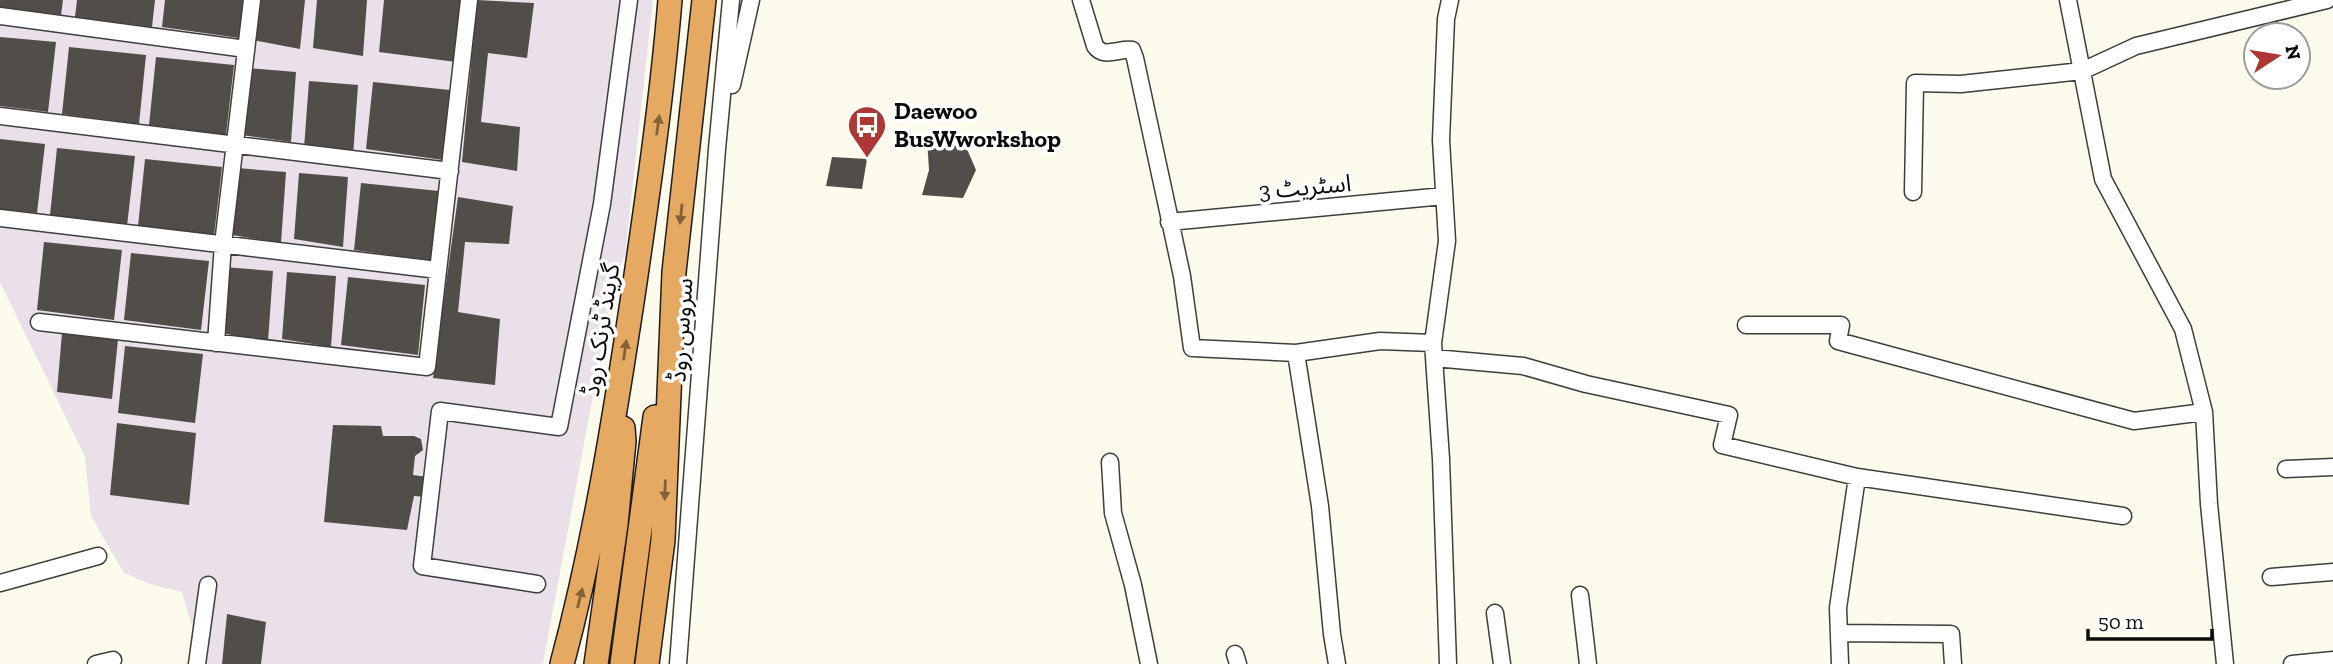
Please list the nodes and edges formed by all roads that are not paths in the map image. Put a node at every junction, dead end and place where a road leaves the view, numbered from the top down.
1 (252, 0) edge
2 (470, 0) edge
3 (629, 0) edge
4 (670, 0) edge
5 (704, 0) edge
6 (731, 0) edge
7 (751, 0) edge
8 (1081, 0) edge
9 (1450, 0) edge
10 (2068, 0) edge
11 (2327, 0) edge
12 (0, 16) edge
13 (246, 49) junction
14 (2082, 71) junction
15 (0, 116) edge
16 (235, 144) junction
17 (717, 149) junction
18 (450, 171) junction
19 (1913, 192) dead end
20 (1444, 196) junction
21 (0, 218) edge
22 (1169, 222) junction
23 (223, 244) junction
24 (438, 270) junction
25 (674, 272) junction
26 (39, 322) dead end
27 (1746, 325) dead end
28 (216, 343) junction
29 (1433, 350) junction
30 (1296, 353) junction
31 (618, 394) junction
32 (2204, 412) junction
33 (1110, 462) dead end
34 (2333, 467) edge
35 (2286, 469) dead end
36 (1857, 477) junction
37 (2123, 516) dead end
38 (97, 556) dead end
39 (2333, 572) edge
40 (2271, 577) dead end
41 (0, 583) edge
42 (537, 584) dead end
43 (208, 585) dead end
44 (1580, 595) dead end
45 (1495, 613) dead end
46 (1839, 633) junction
47 (2333, 660) edge
48 (96, 664) edge
49 (110, 664) edge
50 (197, 664) edge
51 (562, 664) edge
52 (596, 664) edge
53 (622, 664) edge
54 (647, 664) edge
55 (678, 664) edge
56 (1149, 664) edge
57 (1337, 664) edge
58 (1448, 664) edge
59 (1502, 664) edge
60 (1588, 664) edge
61 (1840, 664) edge
62 (1953, 664) edge
63 (2225, 664) edge
64 (2292, 664) edge

1 - 13 street
2 - 18 street
3 - 42 street
31 -> 4 highway, گرینڈ ٹرنک روڈ
5 -> 25 highway
6 - 17 street, سروس روڈ
7 - 17 street
8 - 22 street
9 - 20 street
10 - 14 street
11 - 14 street
12 - 13 street
13 - 16 street
14 - 19 street
14 - 32 street
15 - 16 street
16 - 18 street
16 - 23 street
17 - 55 street, سروس روڈ
18 - 24 street
20 - 22 street, اسٹریٹ 3
20 - 29 street
21 - 23 street
22 - 30 street
23 - 24 street
23 - 28 street
24 - 28 street
25 - 53 highway
25 -> 54 highway
26 - 28 street
27 - 32 street
29 - 30 street
29 - 36 street
29 - 58 street
30 - 57 street
51 -> 31 highway, گرینڈ ٹرنک روڈ
31 - 52 highway
32 - 63 street
33 - 56 street
34 - 35 street
36 - 37 street
36 - 46 street
38 - 41 street
39 - 40 street
43 - 50 street
44 - 60 street
45 - 59 street
46 - 61 street
46 - 62 street
47 - 64 street
48 - 49 street

